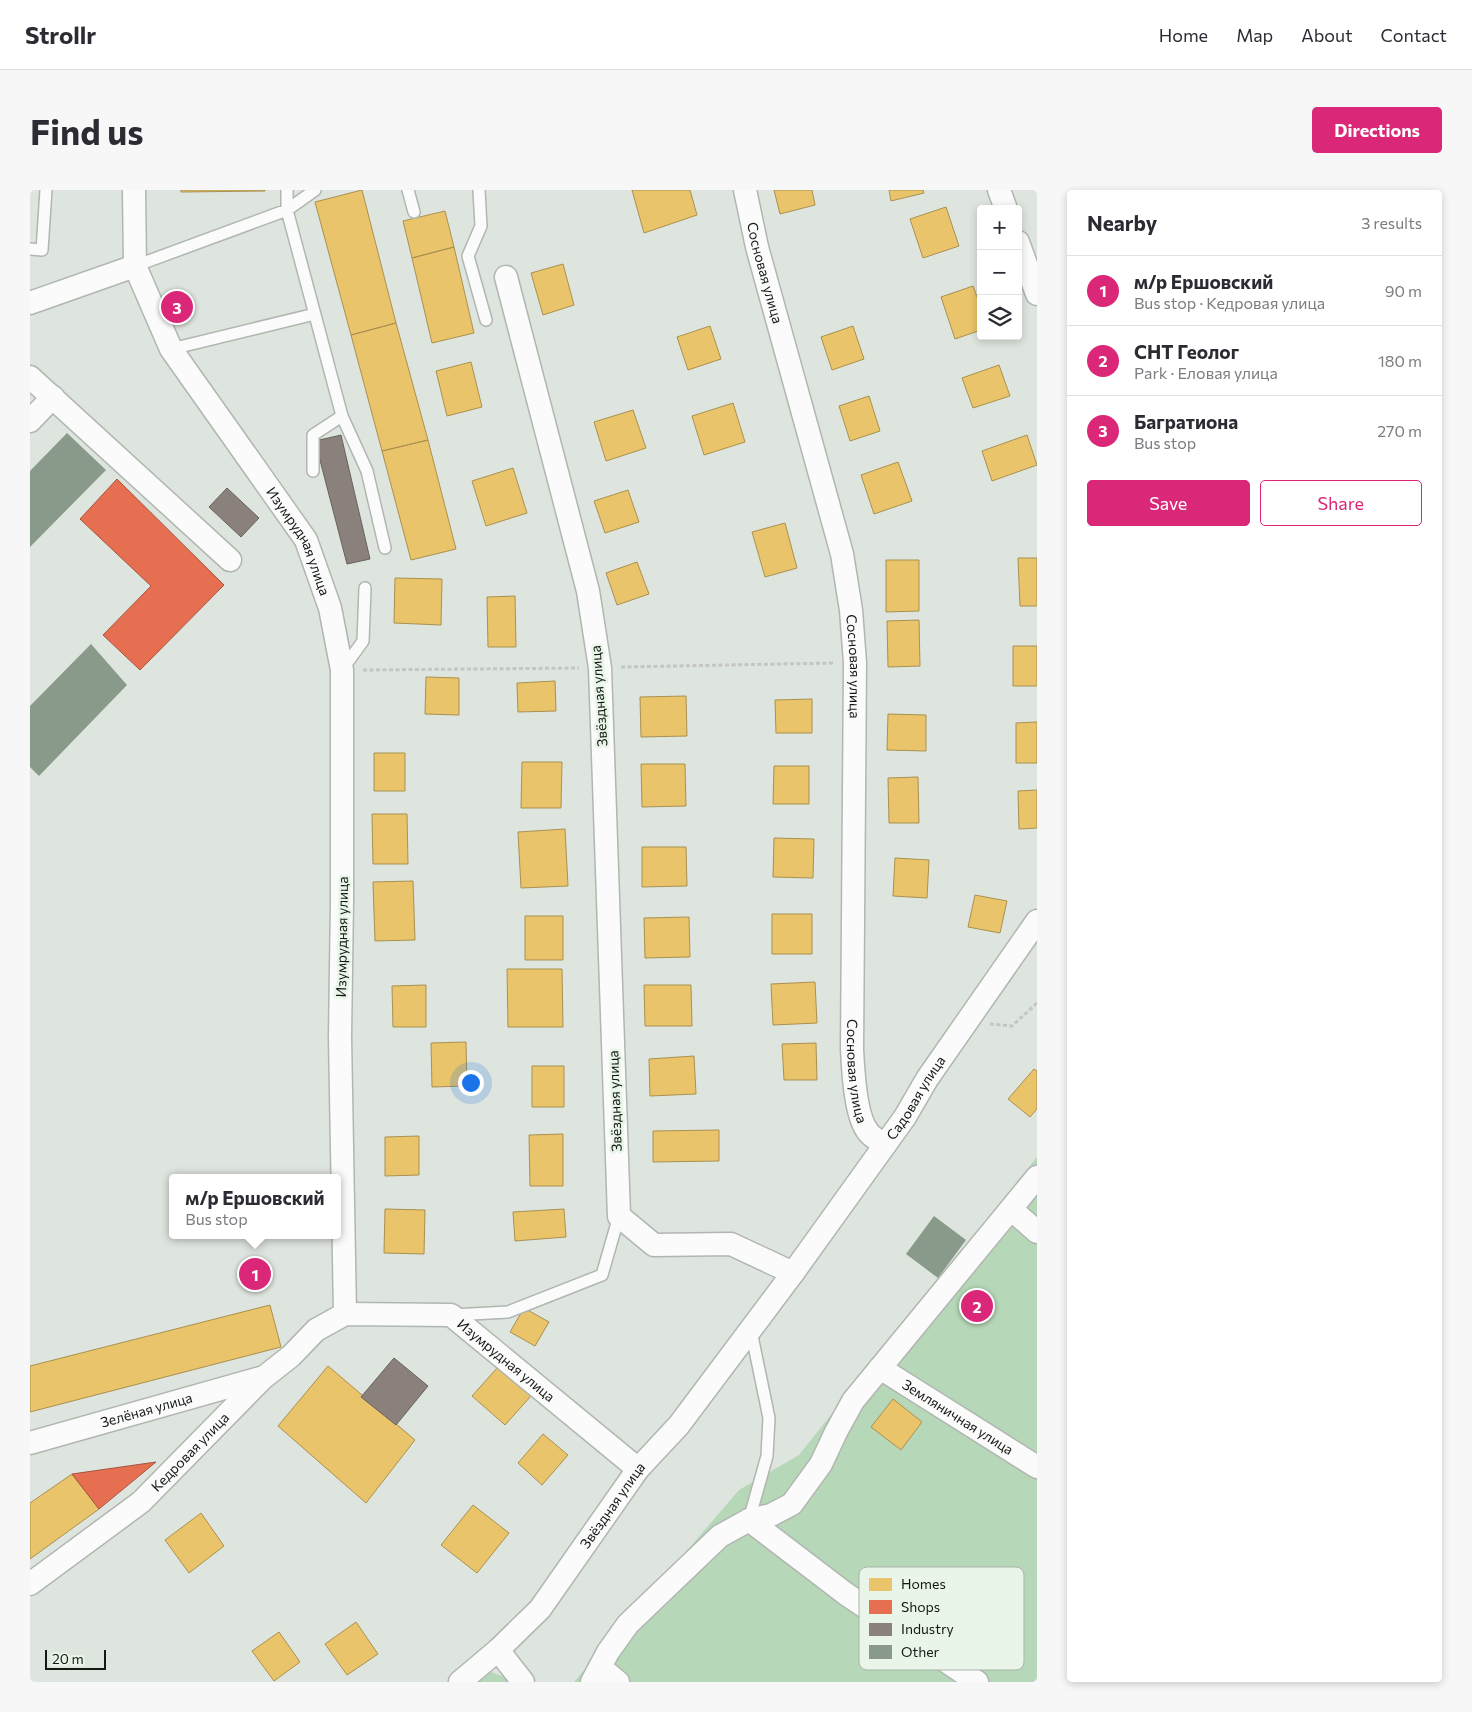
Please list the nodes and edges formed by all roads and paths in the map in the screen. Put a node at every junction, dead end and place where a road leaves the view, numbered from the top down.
1 (46, 190) edge
2 (134, 190) edge
3 (287, 190) edge
4 (315, 190) edge
5 (408, 190) edge
6 (478, 190) edge
7 (745, 190) edge
8 (999, 190) edge
9 (1005, 205) edge
10 (287, 210) junction
11 (414, 212) dead end
12 (30, 249) edge
13 (1021, 250) edge
14 (135, 266) junction
15 (506, 277) dead end
16 (1037, 294) edge
17 (30, 303) edge
18 (315, 314) junction
19 (486, 320) dead end
20 (171, 349) junction
21 (30, 376) edge
22 (53, 397) junction
23 (342, 416) junction
24 (30, 421) edge
25 (313, 470) dead end
26 (384, 548) dead end
27 (230, 560) dead end
28 (365, 588) dead end
29 (342, 670) junction
30 (1037, 921) edge
31 (1037, 1003) edge
32 (967, 1021) junction
33 (885, 1145) junction
34 (1037, 1178) edge
35 (1011, 1209) junction
36 (619, 1216) junction
37 (1037, 1232) edge
38 (793, 1273) junction
39 (344, 1314) junction
40 (451, 1315) junction
41 (751, 1331) junction
42 (880, 1368) junction
43 (262, 1378) junction
44 (30, 1443) edge
45 (1037, 1467) edge
46 (638, 1469) junction
47 (749, 1520) junction
48 (30, 1584) edge
49 (859, 1603) edge
50 (498, 1650) junction
51 (959, 1670) edge
52 (596, 1675) edge
53 (460, 1682) edge
54 (523, 1682) edge
55 (618, 1682) edge
56 (977, 1682) edge

1 - 12 lane
2 - 14 street
3 - 10 lane
4 - 10 lane
5 - 11 lane
6 - 19 lane
7 - 33 street, Сосновая улица
8 - 9 street
10 - 14 lane
10 - 18 lane
13 - 16 street
14 - 17 street
14 - 20 street, Изумрудная улица
15 - 36 street, Звёздная улица
18 - 20 lane
18 - 23 lane
20 - 29 street, Изумрудная улица
21 - 22 street
22 - 24 street
22 - 27 street
23 - 25 lane
23 - 26 lane
28 - 29 lane
29 - 39 street, Изумрудная улица
30 - 32 street, Садовая улица
31 - 32 path
32 - 33 street, Садовая улица
33 - 38 street, Садовая улица
34 - 35 street
35 - 37 street
35 - 42 street
36 - 38 street
36 - 40 lane
38 - 41 street, Звёздная улица
39 - 40 street, Изумрудная улица
39 - 43 street, Кедровая улица
40 - 46 street, Изумрудная улица
41 - 46 street, Звёздная улица
41 - 47 lane
42 - 45 street, Земляничная улица
42 - 47 street
43 - 44 street, Зелёная улица
43 - 48 street, Кедровая улица
46 - 50 street, Звёздная улица
47 - 49 street
47 - 52 street
50 - 53 street, Звёздная улица
50 - 54 street
51 - 56 street
52 - 55 street

